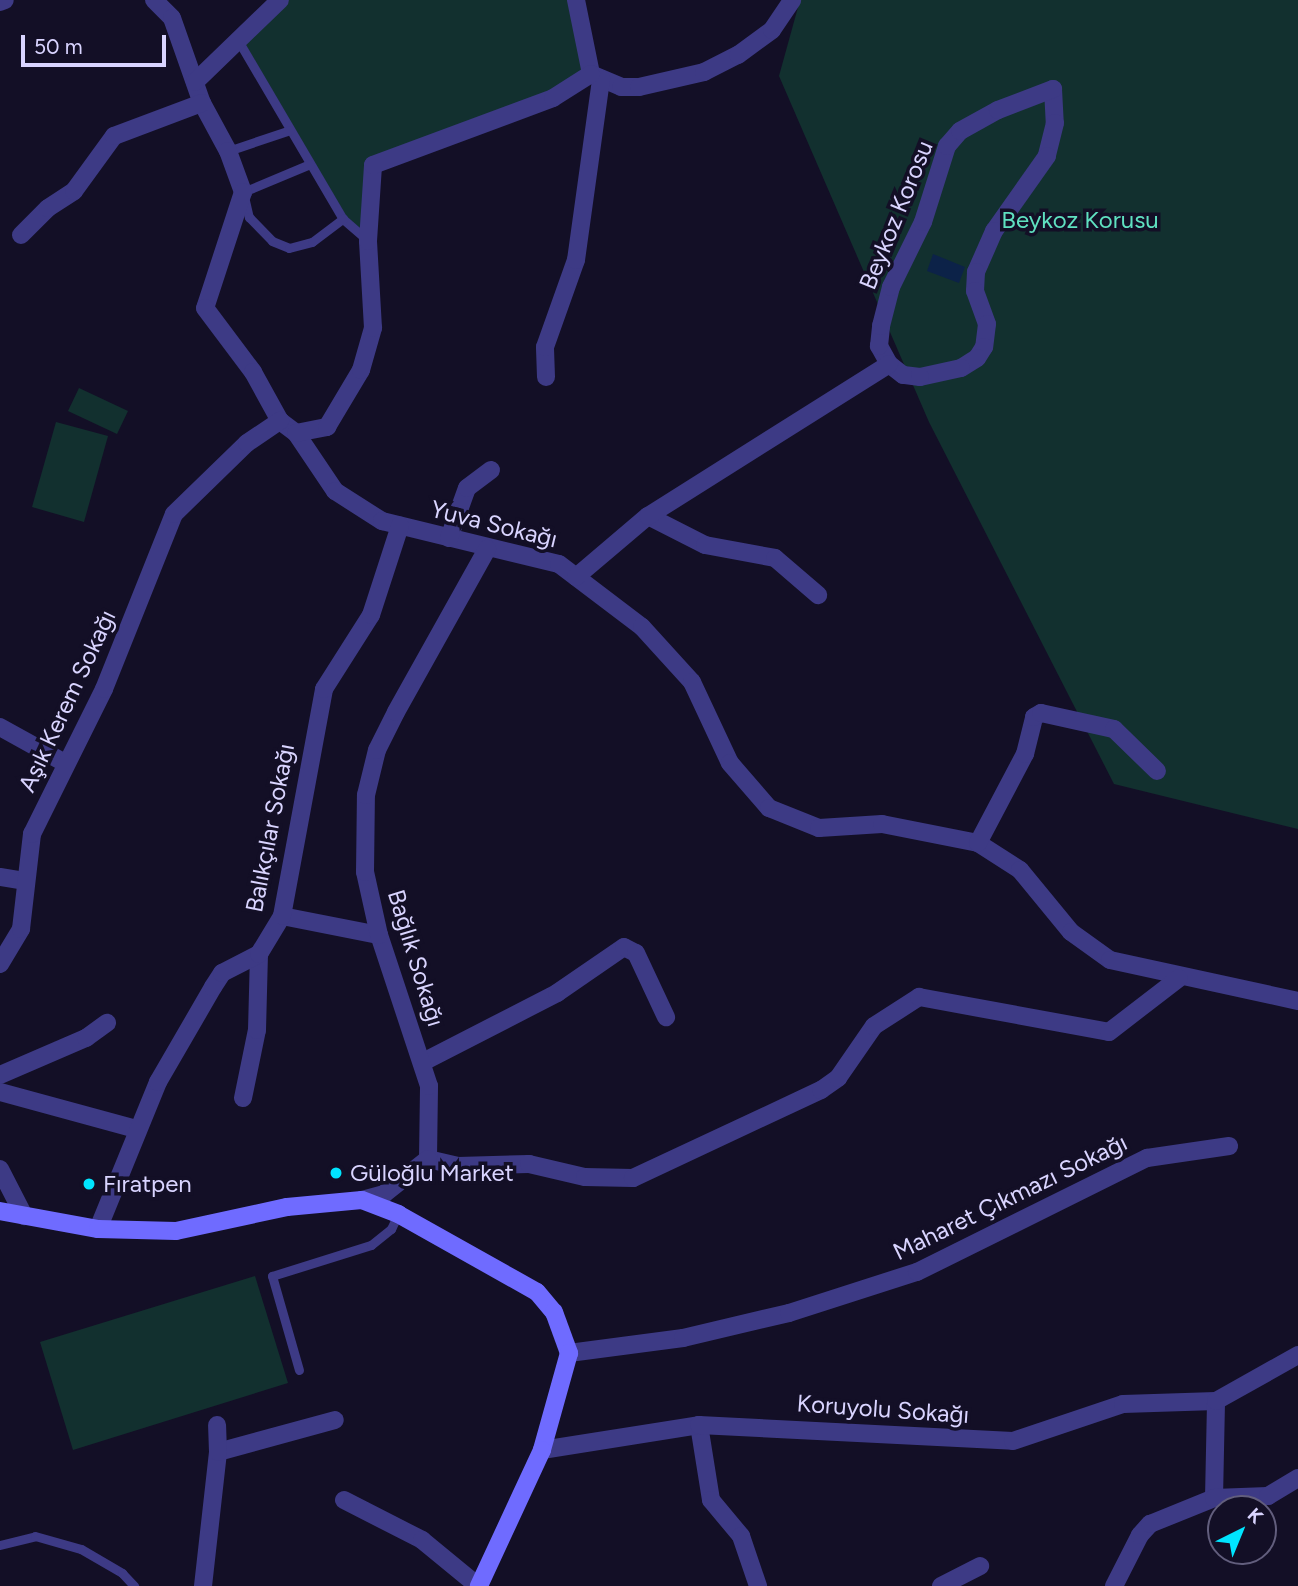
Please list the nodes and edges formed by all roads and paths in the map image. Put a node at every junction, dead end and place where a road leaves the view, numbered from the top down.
1 (5, 0) edge
2 (154, 0) edge
3 (280, 0) edge
4 (576, 0) edge
5 (792, 0) edge
6 (0, 2) edge
7 (239, 42) junction
8 (596, 76) junction
9 (195, 82) junction
10 (202, 103) junction
11 (290, 130) junction
12 (229, 151) junction
13 (310, 164) junction
14 (243, 192) junction
15 (343, 219) junction
16 (21, 235) dead end
17 (368, 241) junction
18 (889, 363) junction
19 (546, 377) dead end
20 (280, 421) junction
21 (296, 433) junction
22 (491, 470) dead end
23 (648, 516) junction
24 (400, 526) junction
25 (449, 538) junction
26 (487, 549) junction
27 (576, 577) junction
28 (818, 595) dead end
29 (0, 727) edge
30 (65, 763) junction
31 (1157, 771) dead end
32 (978, 843) junction
33 (0, 877) edge
34 (26, 881) junction
35 (282, 916) junction
36 (379, 935) junction
37 (260, 954) junction
38 (0, 964) edge
39 (1179, 978) junction
40 (1298, 1001) edge
41 (666, 1017) dead end
42 (107, 1023) dead end
43 (424, 1062) junction
44 (0, 1075) edge
45 (0, 1092) edge
46 (243, 1098) dead end
47 (136, 1129) junction
48 (1228, 1146) dead end
49 (428, 1159) junction
50 (0, 1169) edge
51 (362, 1200) junction
52 (0, 1211) edge
53 (398, 1214) junction
54 (24, 1216) junction
55 (98, 1229) junction
56 (569, 1353) junction
57 (1298, 1355) edge
58 (299, 1370) dead end
59 (1216, 1401) junction
60 (335, 1420) dead end
61 (217, 1425) dead end
62 (699, 1425) junction
63 (542, 1450) junction
64 (218, 1452) junction
65 (1298, 1478) edge
66 (1214, 1495) edge
67 (1270, 1495) edge
68 (344, 1500) dead end
69 (1207, 1500) edge
70 (0, 1545) edge
71 (980, 1566) dead end
72 (134, 1586) edge
73 (203, 1586) edge
74 (478, 1586) edge
75 (758, 1586) edge
76 (941, 1586) edge
77 (1114, 1586) edge

1 - 6 street
2 - 9 street
3 - 7 street
4 - 8 street
5 - 8 street
7 - 9 street
7 - 11 lane
8 - 17 street
8 - 19 street
9 - 10 street
10 - 12 street
10 - 16 street
11 - 12 lane
11 - 13 lane
12 - 14 street
13 - 14 lane
13 - 15 lane
14 - 15 lane
14 - 20 street
15 - 17 lane
17 - 21 street
18 - 18 street, Beykoz Korosu
18 - 23 street
20 - 21 street, Yuva Sokağı
20 - 30 street, Aşık Kerem Sokağı
21 - 24 street, Yuva Sokağı
22 - 25 street
23 - 27 street
23 - 28 street
24 - 25 street, Yuva Sokağı
24 - 35 street, Balıkçılar Sokağı
25 - 26 street, Yuva Sokağı
26 - 27 street, Yuva Sokağı
26 - 36 street, Bağlık Sokağı
27 - 32 street, Yuva Sokağı
29 - 30 street
30 - 34 street, Aşık Kerem Sokağı
31 - 32 street
32 - 39 street, Yuva Sokağı
33 - 34 street
34 - 38 street, Aşık Kerem Sokağı
35 - 36 street
35 - 37 street, Balıkçılar Sokağı
36 - 43 street, Bağlık Sokağı
37 - 46 street
37 - 47 street
39 - 40 street, Yuva Sokağı
39 - 49 street
41 - 43 street
42 - 44 street
43 - 49 street, Bağlık Sokağı
45 - 47 street
47 - 55 street
48 - 56 street, Maharet Çıkmazı Sokağı
49 - 51 street
50 - 54 street
51 - 53 street
51 - 55 street
52 - 54 street
53 - 56 street
53 - 58 lane
54 - 55 street
56 - 63 street
57 - 59 street
59 - 62 street, Koruyolu Sokağı
59 - 66 street
60 - 64 street
61 - 64 street
62 - 63 street, Koruyolu Sokağı
62 - 75 street
63 - 74 street
64 - 73 street
65 - 67 street
68 - 74 street
69 - 77 street
70 - 72 lane
71 - 76 street

